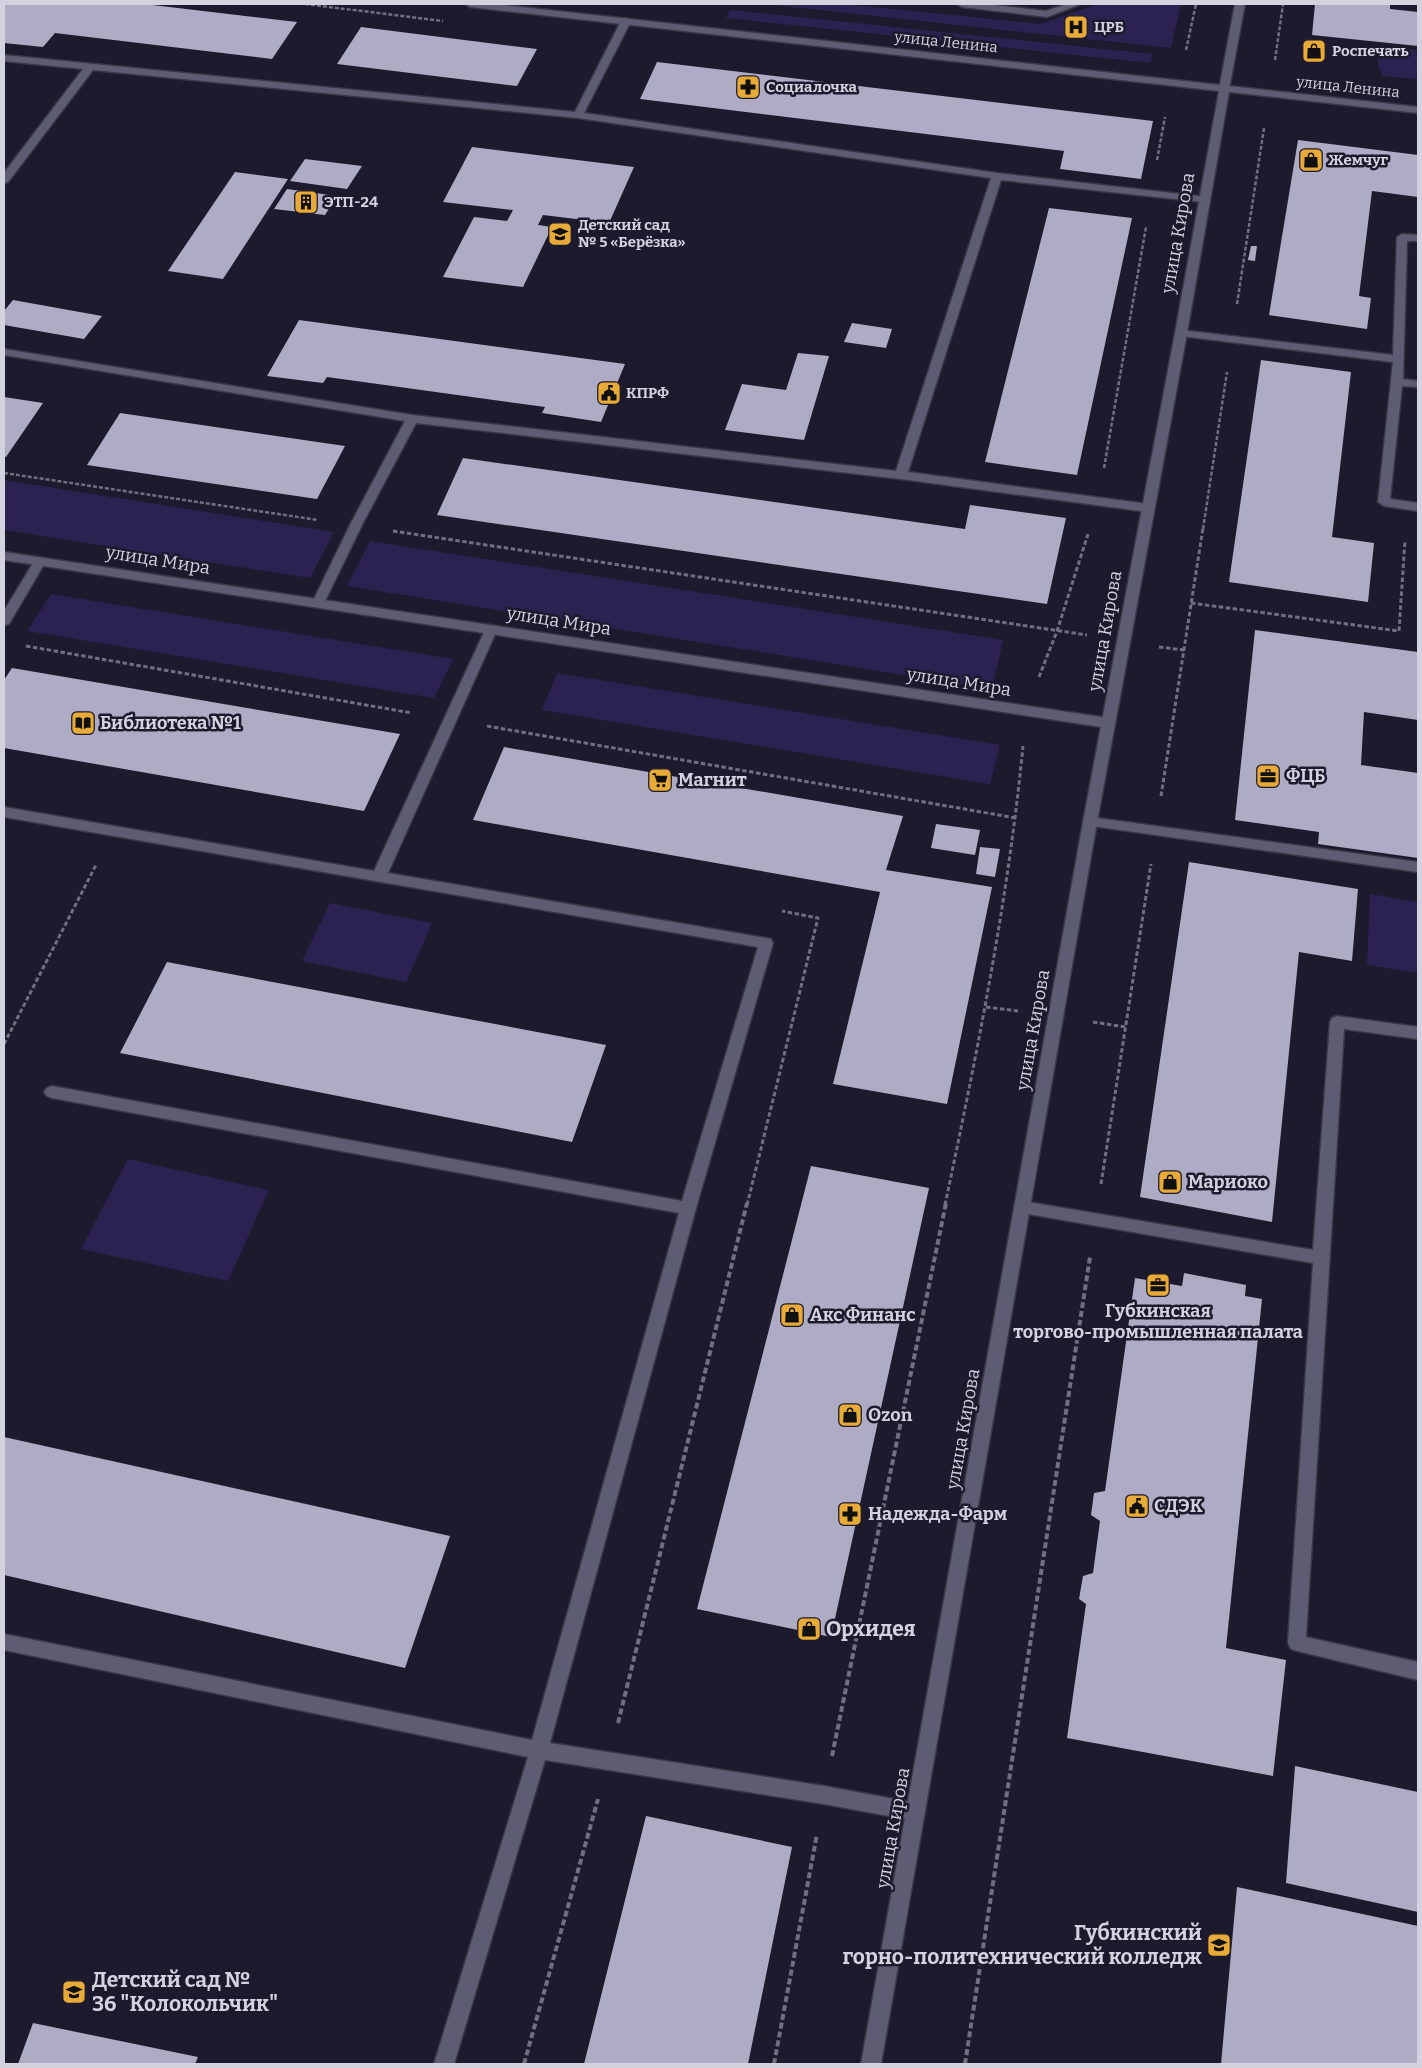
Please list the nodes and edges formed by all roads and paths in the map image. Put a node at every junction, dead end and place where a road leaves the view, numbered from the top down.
1 (470, 4) edge
2 (962, 4) edge
3 (1076, 4) edge
4 (1240, 4) edge
5 (1283, 4) edge
6 (626, 21) junction
7 (4, 58) edge
8 (90, 67) junction
9 (1224, 89) junction
10 (1270, 94) junction
11 (1418, 110) edge
12 (578, 115) junction
13 (998, 176) junction
14 (4, 180) edge
15 (1203, 199) junction
16 (1418, 238) edge
17 (1181, 333) junction
18 (1231, 338) junction
19 (4, 352) edge
20 (1399, 359) junction
21 (1396, 382) junction
22 (1418, 384) edge
23 (412, 418) junction
24 (4, 473) edge
25 (901, 475) junction
26 (1413, 506) edge
27 (1148, 508) junction
28 (356, 525) junction
29 (4, 556) edge
30 (40, 561) junction
31 (318, 603) junction
32 (1191, 603) junction
33 (4, 621) edge
34 (491, 630) junction
35 (1123, 641) junction
36 (20, 645) dead end
37 (1184, 650) junction
38 (450, 719) junction
39 (1108, 723) junction
40 (4, 812) edge
41 (1090, 822) junction
42 (114, 831) junction
43 (1156, 831) junction
44 (1418, 867) edge
45 (378, 876) junction
46 (818, 918) dead end
47 (1418, 1033) edge
48 (4, 1044) edge
49 (52, 1092) dead end
50 (1022, 1206) junction
51 (688, 1208) junction
52 (1096, 1218) junction
53 (1321, 1258) junction
54 (4, 1642) edge
55 (1418, 1671) edge
56 (539, 1750) junction
57 (608, 1762) junction
58 (824, 1795) junction
59 (916, 1812) junction
60 (444, 2064) edge
61 (524, 2064) edge
62 (774, 2064) edge
63 (871, 2064) edge
64 (965, 2064) edge

1 - 6 main road, улица Ленина
2 - 3 main road
4 - 9 main road, улица Кирова
5 - 10 path
6 - 9 main road, улица Ленина
6 - 12 main road
7 - 8 main road
8 - 12 main road
8 - 14 main road
9 - 10 main road, улица Ленина
9 - 15 main road, улица Кирова
10 - 11 main road, улица Ленина
10 - 18 path
12 - 13 main road
13 - 15 main road
13 - 25 main road
15 - 17 main road, улица Кирова
16 - 20 main road
17 - 18 main road
17 - 27 main road, улица Кирова
18 - 20 main road
18 - 32 path
19 - 23 main road
20 - 21 main road
21 - 22 main road
21 - 26 main road
23 - 25 main road
23 - 28 main road
24 - 28 path
25 - 27 main road
26 - 32 path
27 - 35 main road, улица Кирова
28 - 31 main road
28 - 35 path
29 - 30 main road, улица Мира
30 - 31 main road, улица Мира
30 - 33 main road
31 - 34 main road, улица Мира
32 - 37 path
34 - 38 main road
34 - 39 main road, улица Мира
35 - 37 path
35 - 39 main road, улица Кирова
36 - 38 path
37 - 43 path
38 - 45 main road
38 - 58 path
39 - 41 main road, улица Кирова
40 - 42 main road
41 - 43 main road
41 - 50 main road, улица Кирова
42 - 45 main road
42 - 48 path
43 - 44 main road
43 - 52 path
45 - 51 main road
46 - 57 path
47 - 53 main road
49 - 51 main road
50 - 52 main road
50 - 59 main road, улица Кирова
51 - 56 main road
52 - 53 main road
52 - 64 path
53 - 55 main road
54 - 56 main road
56 - 57 main road
56 - 60 main road
57 - 58 main road
57 - 61 path
58 - 59 main road
58 - 62 path
59 - 63 main road, улица Кирова

